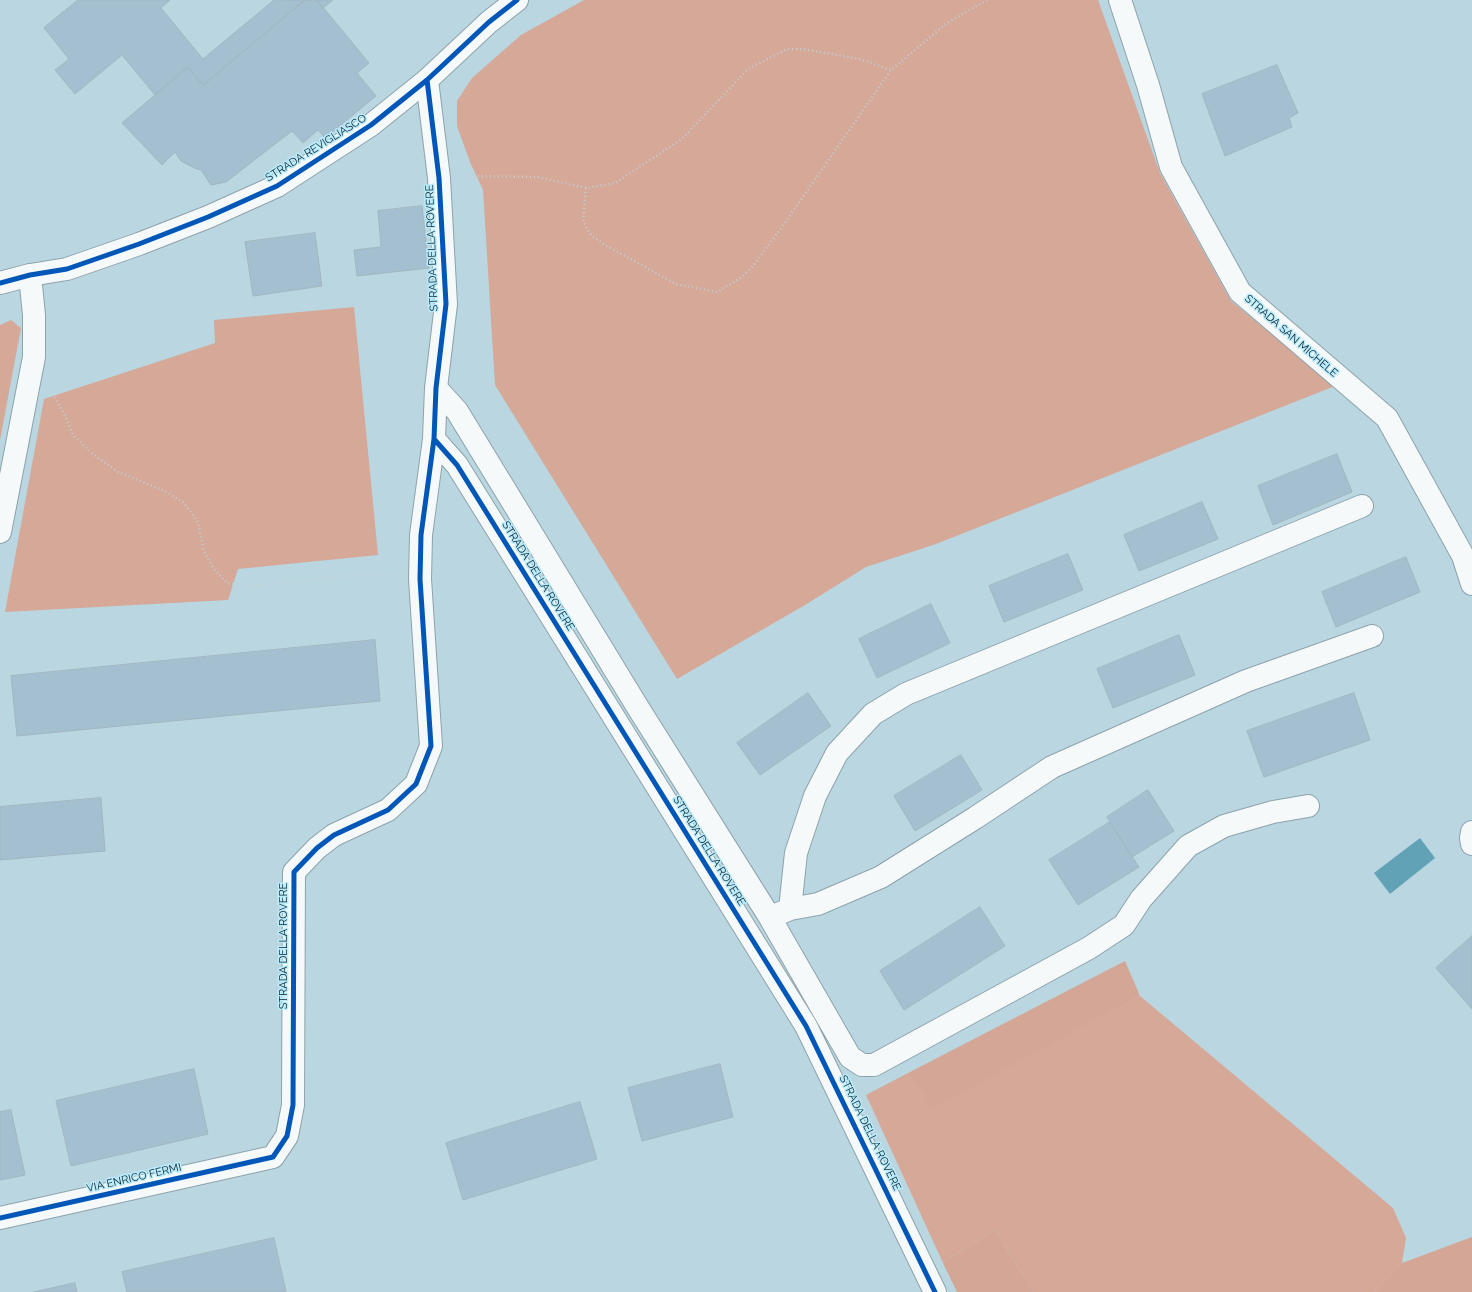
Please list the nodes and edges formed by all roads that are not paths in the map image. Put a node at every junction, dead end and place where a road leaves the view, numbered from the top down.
1 (517, 0) edge
2 (1120, 0) edge
3 (427, 80) junction
4 (30, 275) junction
5 (0, 283) edge
6 (436, 388) junction
7 (434, 440) junction
8 (1362, 506) dead end
9 (0, 532) edge
10 (1472, 584) edge
11 (1372, 636) dead end
12 (1308, 806) dead end
13 (1472, 832) edge
14 (1472, 844) edge
15 (790, 909) junction
16 (769, 916) junction
17 (273, 1157) joint
18 (0, 1218) edge
19 (935, 1292) edge

1 - 3 street, STRADA REVIGLIASCO
2 - 10 street, STRADA SAN MICHELE
3 - 4 street, STRADA REVIGLIASCO
3 - 6 street, STRADA DELLA ROVERE
4 - 5 street, STRADA REVIGLIASCO
4 - 9 street
6 - 7 street, STRADA DELLA ROVERE
6 - 16 street
7 - 17 street, STRADA DELLA ROVERE
7 - 19 street, STRADA DELLA ROVERE
8 - 15 street
11 - 15 street
12 - 16 street
13 - 14 street
15 - 16 street
17 - 18 street, VIA ENRICO FERMI

